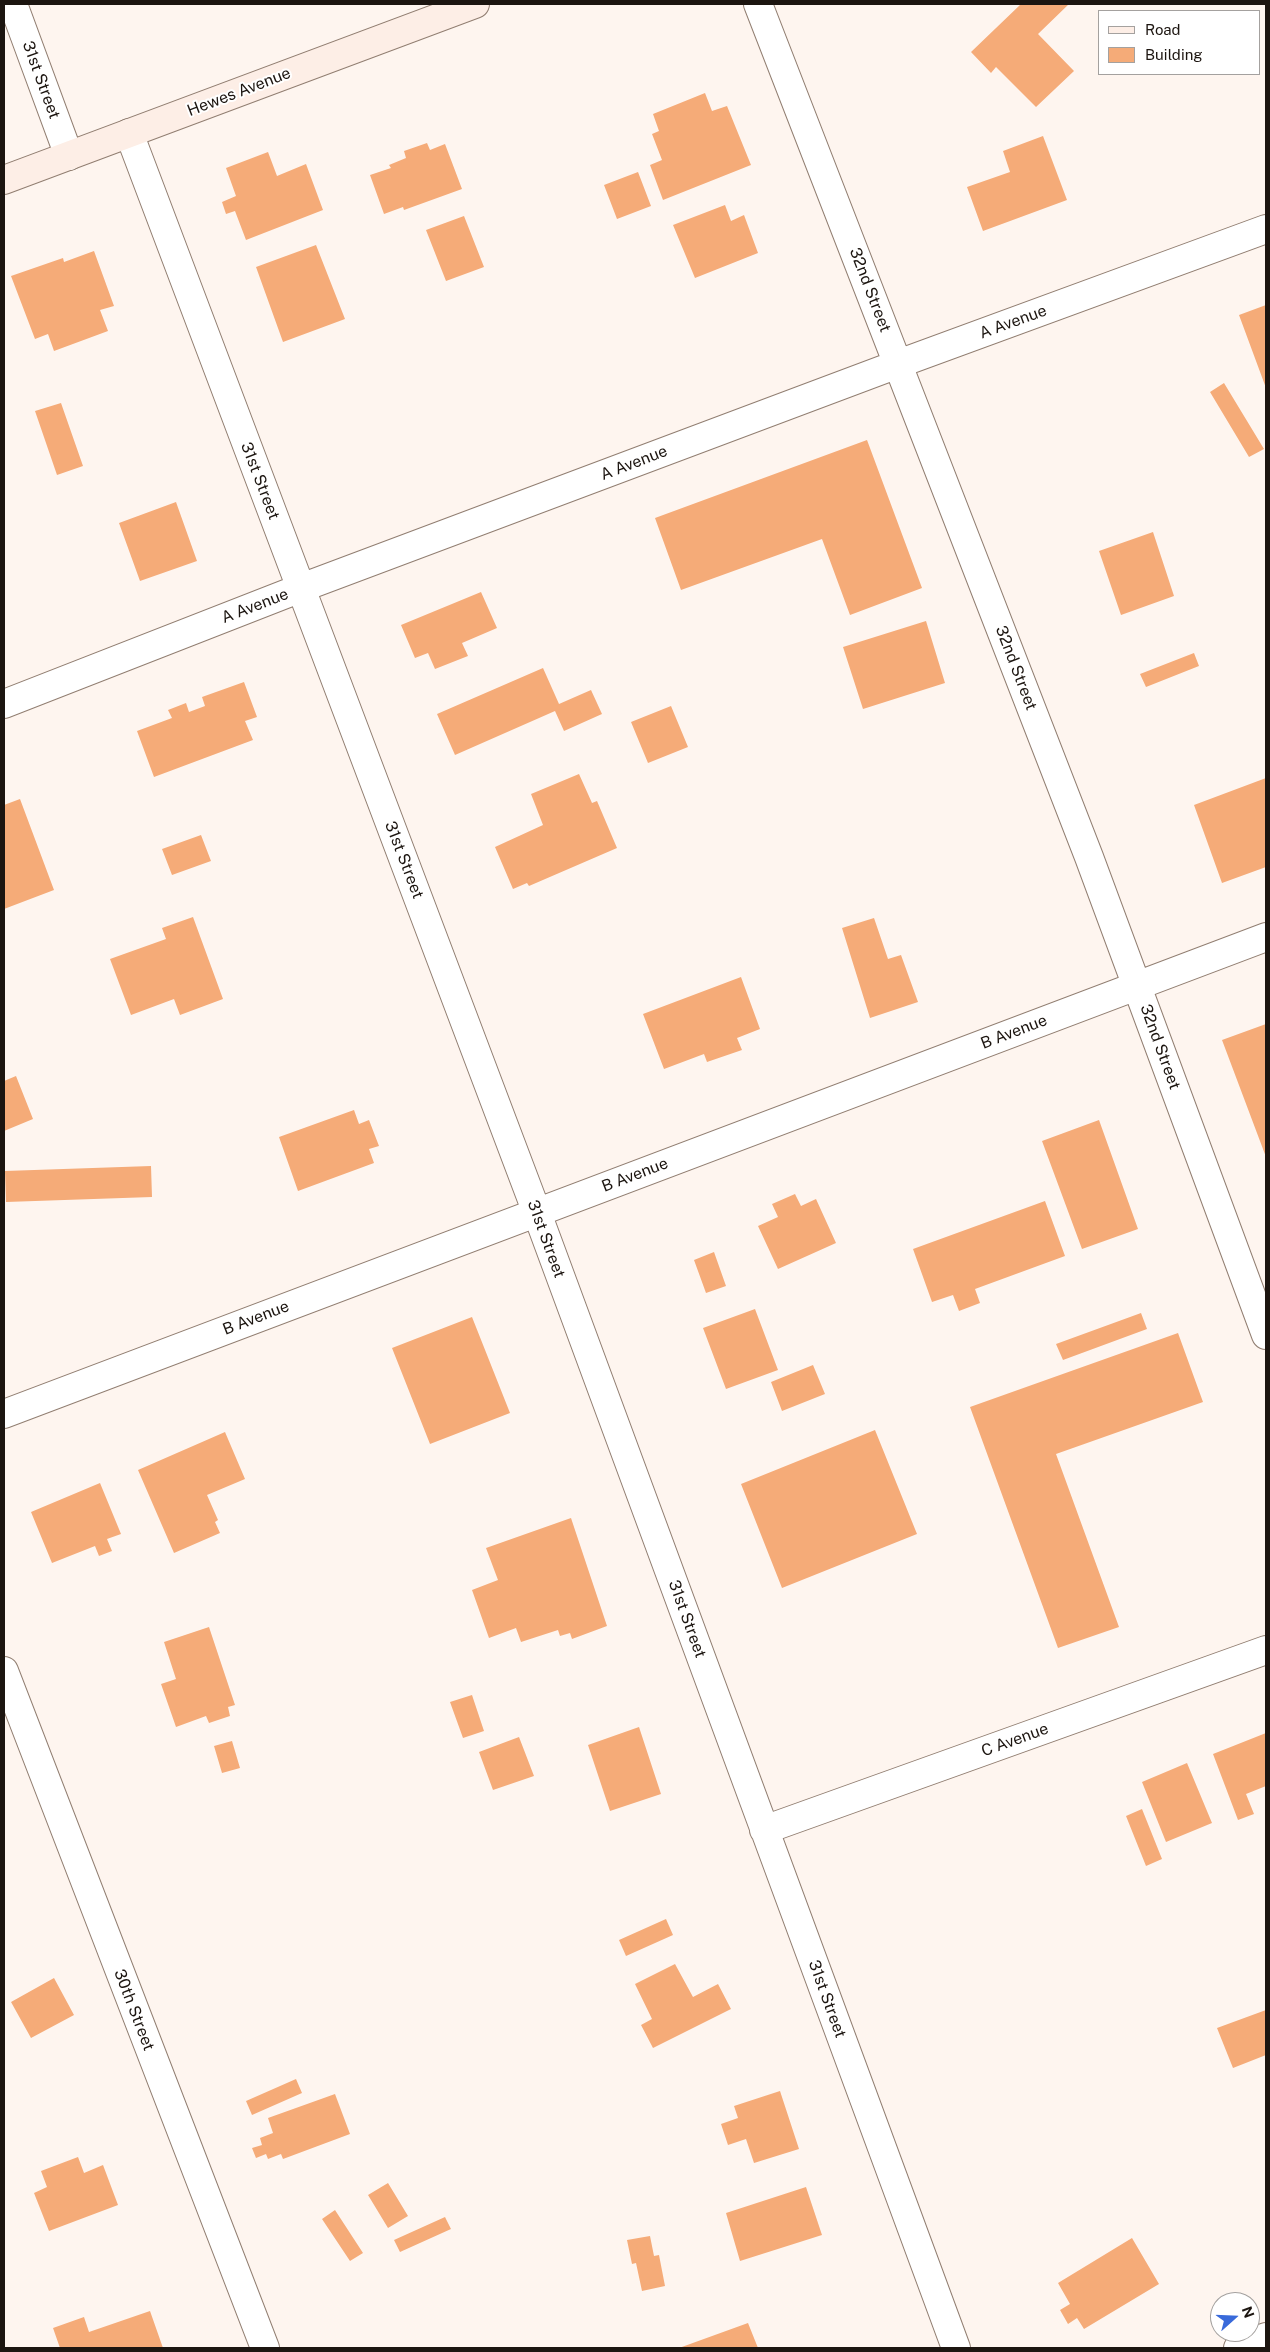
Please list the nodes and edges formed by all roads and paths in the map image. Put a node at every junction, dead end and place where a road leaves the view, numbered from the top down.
1 (13, 4) edge
2 (475, 4) edge
3 (758, 4) edge
4 (129, 133) junction
5 (69, 156) junction
6 (4, 180) edge
7 (1266, 229) edge
8 (898, 364) junction
9 (301, 588) junction
10 (4, 704) edge
11 (1266, 937) edge
12 (1137, 985) junction
13 (537, 1213) junction
14 (1266, 1335) edge
15 (4, 1414) edge
16 (1266, 1650) edge
17 (4, 1671) edge
18 (764, 1830) junction
19 (1266, 2337) edge
20 (265, 2348) edge
21 (956, 2348) edge
22 (1238, 2348) edge

1 - 5 street, 31st Street
2 - 4 main road, Hewes Avenue
3 - 8 street, 32nd Street
4 - 5 main road, Hewes Avenue
4 - 9 street, 31st Street
5 - 6 main road, Hewes Avenue
7 - 8 street, A Avenue
8 - 9 street, A Avenue
8 - 12 street, 32nd Street
9 - 10 street, A Avenue
9 - 13 street, 31st Street
11 - 12 street, B Avenue
12 - 13 street, B Avenue
12 - 14 street, 32nd Street
13 - 15 street, B Avenue
13 - 18 street, 31st Street
16 - 18 street, C Avenue
17 - 20 street, 30th Street
18 - 21 street, 31st Street
19 - 22 street

